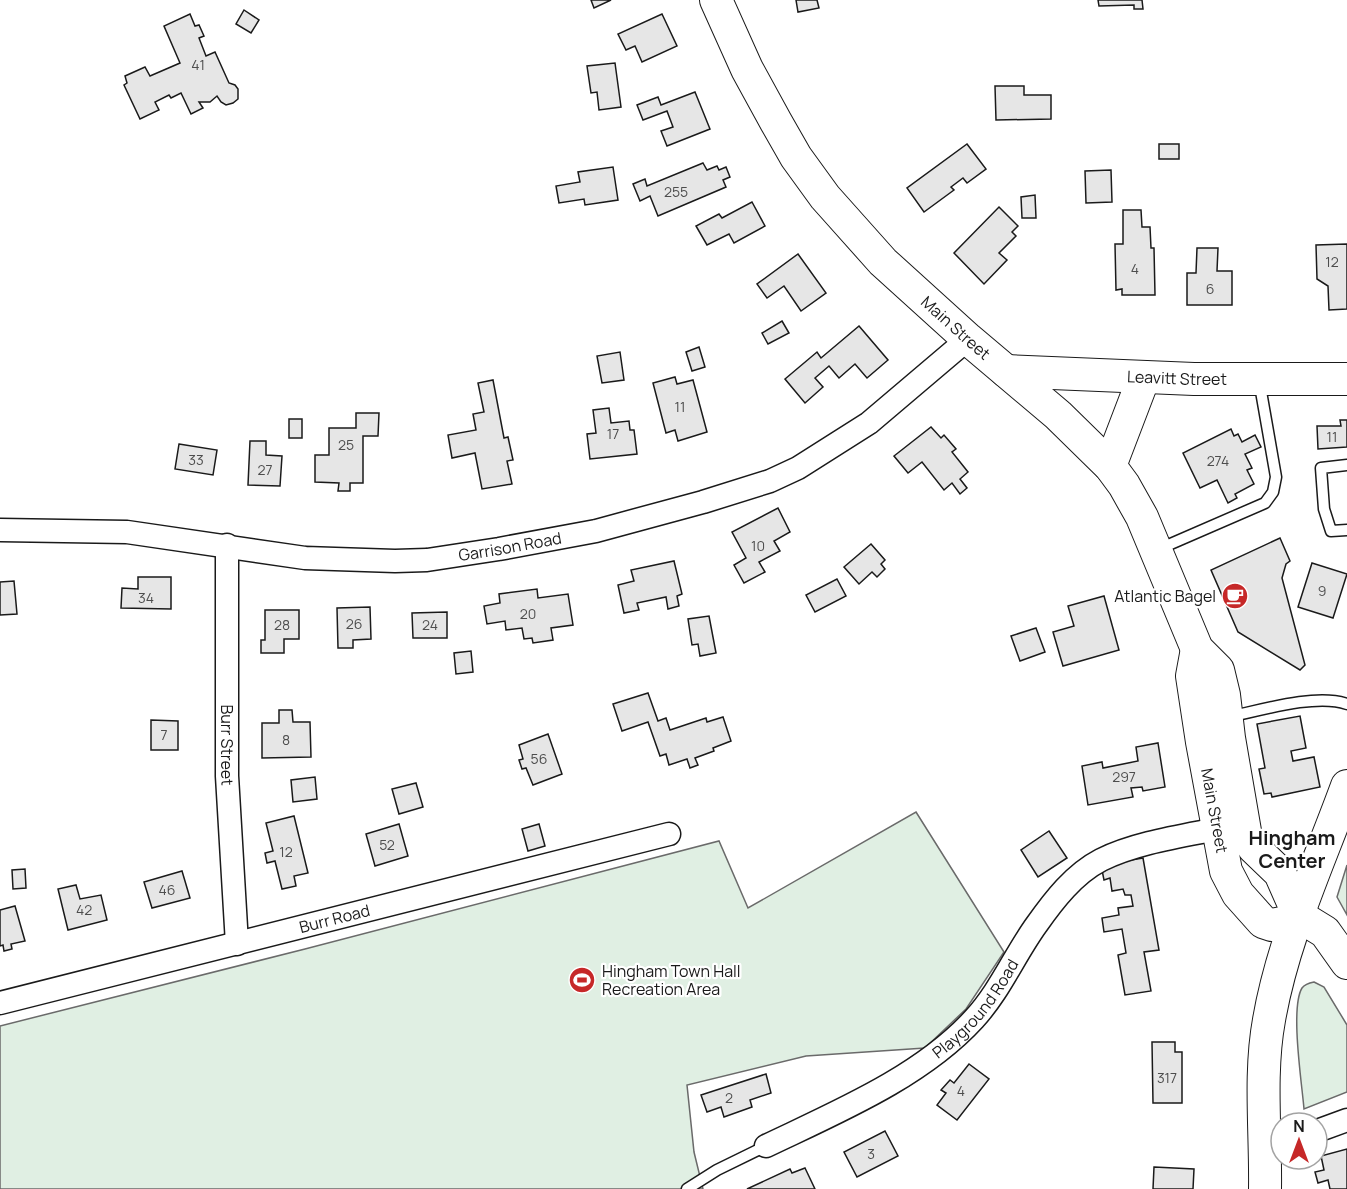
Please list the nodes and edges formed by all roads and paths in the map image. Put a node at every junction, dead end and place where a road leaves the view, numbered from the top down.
1 (716, 0) edge
2 (968, 339) junction
3 (1006, 370) junction
4 (1144, 377) junction
5 (1347, 378) edge
6 (1259, 380) junction
7 (1347, 465) edge
8 (1110, 466) junction
9 (0, 530) edge
10 (1347, 530) edge
11 (227, 545) junction
12 (1156, 550) junction
13 (1347, 704) edge
14 (1213, 719) junction
15 (1347, 786) edge
16 (1230, 826) junction
17 (669, 834) dead end
18 (1299, 916) junction
19 (237, 944) junction
20 (1347, 963) edge
21 (0, 1003) edge
22 (1269, 1111) edge
23 (1347, 1120) edge
24 (1329, 1127) edge
25 (766, 1146) joint
26 (1269, 1168) edge
27 (687, 1189) edge
28 (1265, 1189) edge

1 - 2 main road, Main Street
2 - 3 main road, Main Street
2 - 11 street, Garrison Road
3 - 4 main road, Leavitt Street
3 - 8 main road, Main Street
4 - 6 main road, Leavitt Street
4 - 8 main road
5 - 6 main road, Leavitt Street
6 - 12 lane
7 - 10 lane
8 - 12 main road, Main Street
9 - 11 street, Garrison Road
11 - 19 street, Burr Street
12 - 14 main road, Main Street
13 - 14 lane
14 - 16 main road, Main Street
15 - 18 main road
16 - 18 main road, Main Street
16 - 18 main road, Main Street
16 - 25 street, Playground Road
17 - 19 street, Burr Road
18 - 20 main road
18 - 22 main road
19 - 21 street, Burr Road
23 - 24 street
25 - 27 lane, Playground Road
26 - 28 main road

